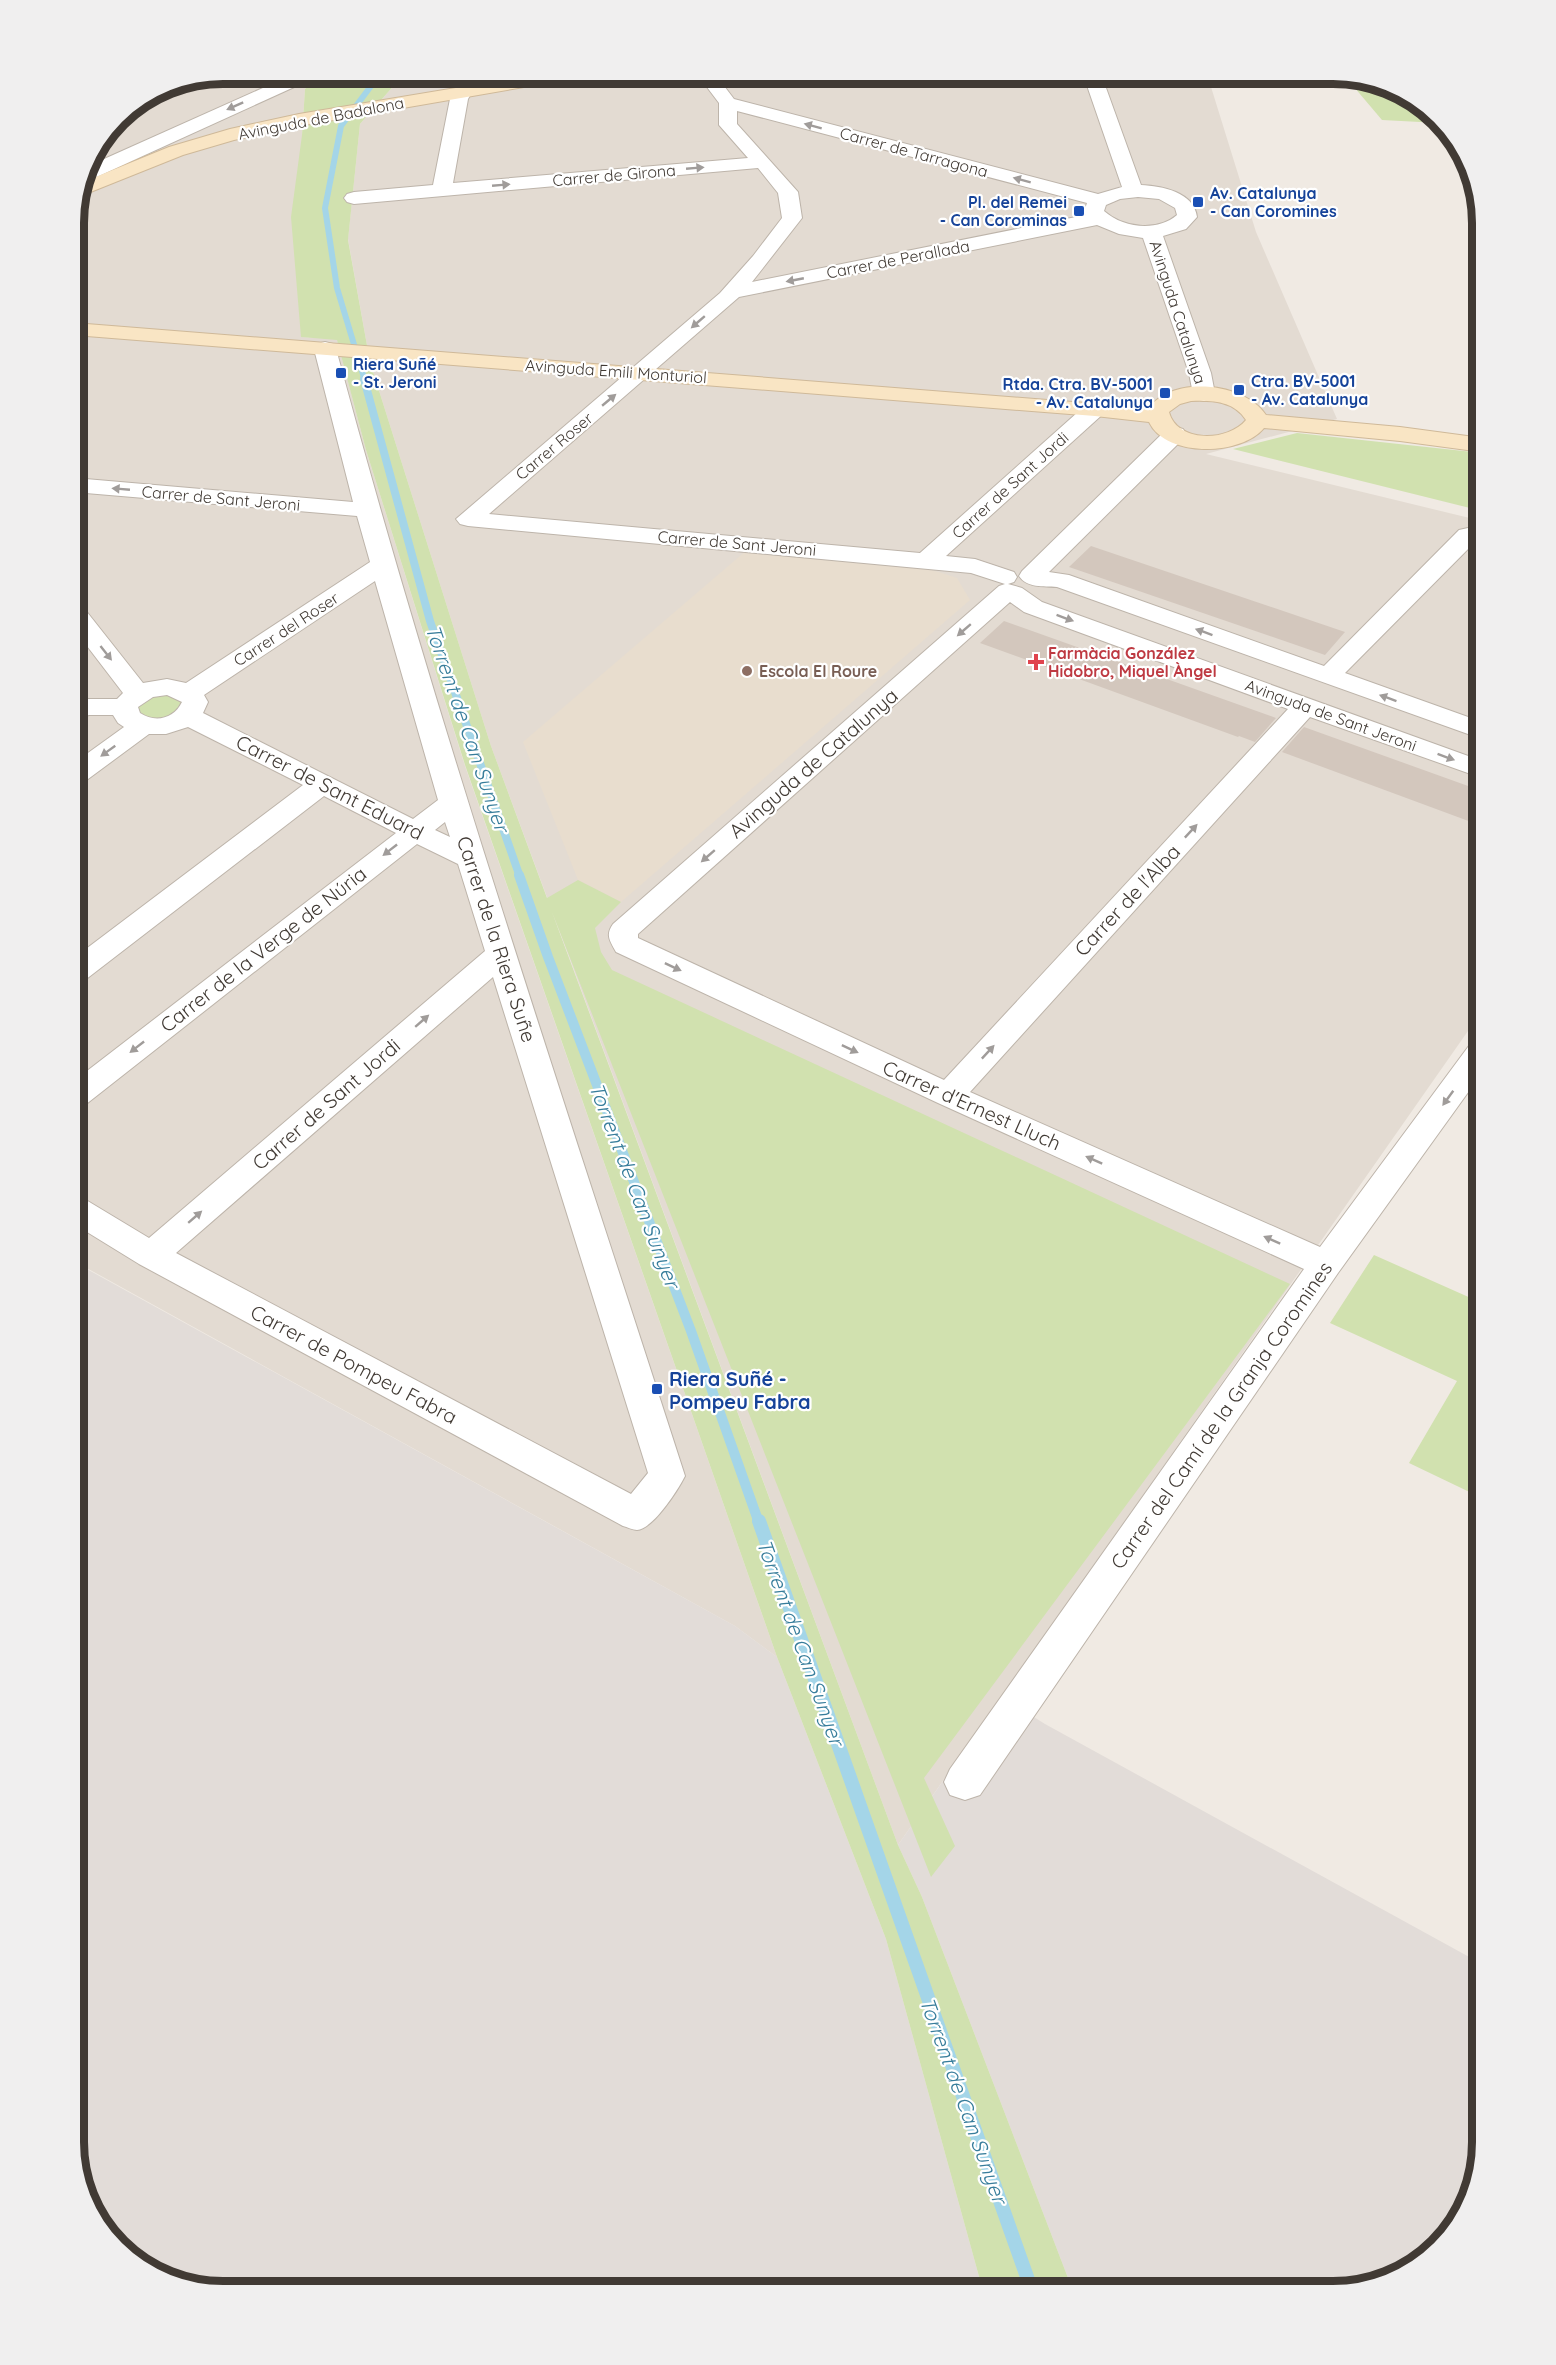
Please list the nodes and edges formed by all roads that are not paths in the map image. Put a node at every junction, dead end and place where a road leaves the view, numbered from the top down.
1 (286, 84) edge
2 (511, 84) edge
3 (714, 84) edge
4 (1096, 84) edge
5 (463, 92) junction
6 (728, 103) junction
7 (115, 142) dead end
8 (136, 151) junction
9 (763, 162) junction
10 (95, 170) edge
11 (89, 187) edge
12 (442, 190) junction
13 (1133, 191) junction
14 (354, 198) dead end
15 (1099, 210) junction
16 (1151, 231) junction
17 (731, 292) junction
18 (84, 330) edge
19 (330, 350) junction
20 (640, 373) junction
21 (1204, 394) junction
22 (1095, 409) junction
23 (1157, 416) junction
24 (1258, 421) junction
25 (1175, 434) junction
26 (1472, 444) edge
27 (84, 486) edge
28 (368, 510) junction
29 (468, 519) joint
30 (1468, 535) dead end
31 (926, 561) junction
32 (384, 564) junction
33 (1018, 583) junction
34 (84, 628) edge
35 (1328, 676) junction
36 (188, 704) junction
37 (1305, 706) junction
38 (84, 708) edge
39 (135, 709) junction
40 (1472, 728) edge
41 (84, 765) edge
42 (1472, 766) edge
43 (324, 783) junction
44 (453, 802) junction
45 (417, 830) junction
46 (472, 860) junction
47 (623, 938) joint
48 (501, 953) junction
49 (84, 966) edge
50 (1472, 1065) edge
51 (84, 1089) edge
52 (949, 1095) junction
53 (84, 1215) edge
54 (151, 1255) junction
55 (1326, 1264) junction
56 (636, 1515) joint
57 (964, 1782) dead end

1 -> 8 street
2 - 5 street, Avinguda de Badalona
3 - 6 street
4 - 13 street
5 - 11 street, Avinguda de Badalona
5 - 12 street
6 - 9 street
15 -> 6 street, Carrer de Tarragona
7 - 8 street
8 - 10 street
12 -> 9 street, Carrer de Girona
9 - 17 street, Carrer Roser
12 - 14 street, Carrer de Girona
13 - 15 street, Avinguda Catalunya
13 - 16 street, Avinguda Catalunya
15 - 16 street, Avinguda Catalunya
15 -> 17 street, Carrer de Perallada
16 - 21 street, Avinguda Catalunya
17 -> 20 street, Carrer Roser
18 - 19 street, Avinguda Emili Monturiol
19 - 20 street, Avinguda Emili Monturiol
19 - 28 street, Carrer de la Riera Suñe
20 - 22 street, Avinguda Emili Monturiol
29 -> 20 street, Carrer Roser
21 - 23 street
21 - 24 street
22 - 23 street, Avinguda Emili Monturiol
22 - 31 street, Carrer de Sant Jordi
23 - 25 street
24 - 25 street
24 - 26 street
25 - 33 street, Avinguda de Catalunya
28 -> 27 street, Carrer de Sant Jeroni
28 - 32 street, Carrer de la Riera Suñe
29 - 31 street, Carrer de Sant Jeroni
30 - 35 street
31 - 33 street, Carrer de Sant Jeroni
32 - 36 street, Carrer del Roser
32 - 44 street, Carrer de la Riera Suñe
35 -> 33 street, Avinguda de Sant Jeroni
33 -> 37 street, Avinguda de Sant Jeroni
33 -> 47 street, Avinguda de Catalunya
34 -> 39 street
40 -> 35 street, Avinguda de Sant Jeroni
36 - 39 street, Carrer del Roser
36 - 39 street, Carrer de Sant Eduard
36 - 43 street, Carrer de Sant Eduard
37 -> 42 street, Avinguda de Sant Jeroni
52 -> 37 street, Carrer de l'Alba
38 - 39 street
39 -> 41 street
43 - 45 street, Carrer de Sant Eduard
43 - 49 street
44 - 45 street, Carrer de la Verge de Núria
44 - 46 street, Carrer de la Riera Suñe
45 - 46 street, Carrer de Sant Eduard
45 -> 51 street, Carrer de la Verge de Núria
46 - 48 street, Carrer de la Riera Suñe
47 -> 52 street, Carrer d'Ernest Lluch
54 -> 48 street, Carrer de Sant Jordi
48 - 56 street, Carrer de la Riera Suñe
50 -> 55 street, Carrer del Camí de la Granja Coromines
55 -> 52 street, Carrer d'Ernest Lluch
53 - 54 street, Carrer de Pompeu Fabra
54 - 56 street, Carrer de Pompeu Fabra
55 - 57 street, Carrer del Camí de la Granja Coromines

